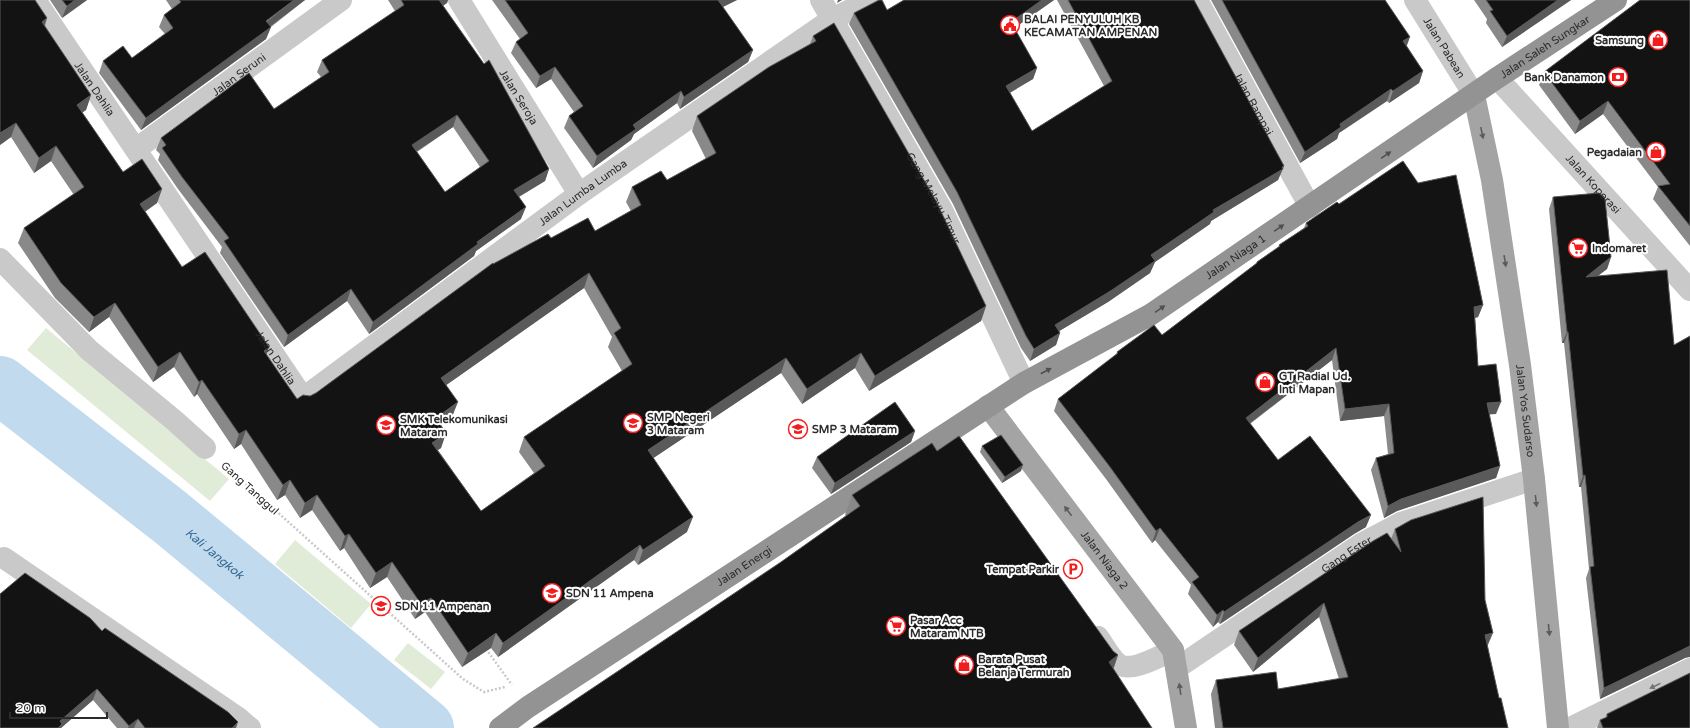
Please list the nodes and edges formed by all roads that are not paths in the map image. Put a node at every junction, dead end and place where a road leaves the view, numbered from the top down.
1 (35, 0) edge
2 (341, 0) edge
3 (459, 0) edge
4 (821, 0) edge
5 (872, 0) edge
6 (1197, 0) edge
7 (1415, 0) edge
8 (1616, 0) edge
9 (832, 19) junction
10 (1498, 78) junction
11 (1474, 95) junction
12 (136, 149) junction
13 (579, 194) junction
14 (1310, 207) junction
15 (0, 259) edge
16 (1690, 290) edge
17 (1024, 383) junction
18 (303, 398) joint
19 (988, 406) junction
20 (950, 431) junction
21 (205, 448) road end
22 (964, 450) edge
23 (1534, 479) junction
24 (4, 558) dead end
25 (1089, 624) edge
26 (1175, 659) junction
27 (1690, 669) edge
28 (502, 727) edge
29 (250, 728) edge
30 (1186, 728) edge
31 (1558, 728) edge
32 (1570, 728) edge

1 - 12 street, Jalan Dahlia
2 - 12 street, Jalan Seruni
3 - 13 street, Jalan Seroja
4 - 9 street, Gang Melayu Timur
5 - 9 street, Jalan Lumba Lumba
6 - 14 street, Jalan Rampai
7 - 11 street, Jalan Pabean
8 - 10 highway, Jalan Saleh Sungkar
9 - 13 street, Jalan Lumba Lumba
9 - 17 street, Gang Melayu Timur
10 - 11 highway, Jalan Saleh Sungkar
10 - 16 street, Jalan Koperasi
14 -> 11 highway, Jalan Niaga 1
11 -> 23 main road, Jalan Yos Sudarso
12 - 18 street, Jalan Dahlia
13 - 18 street, Jalan Lumba Lumba
17 -> 14 highway, Jalan Niaga 1
15 - 21 street
17 - 19 highway, Jalan Niaga 1
19 - 20 highway, Jalan Energi
26 -> 19 main road, Jalan Niaga 2
20 - 22 street
20 - 28 highway, Jalan Energi
23 - 26 street, Gang Ester
23 -> 31 main road, Jalan Yos Sudarso
24 - 29 street
25 - 26 street, Gang Ester
30 -> 26 main road, Jalan Niaga 2
27 -> 32 street

